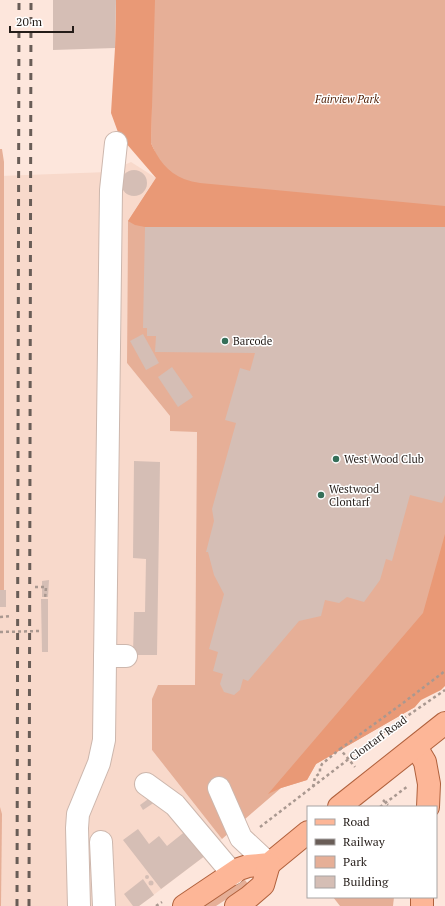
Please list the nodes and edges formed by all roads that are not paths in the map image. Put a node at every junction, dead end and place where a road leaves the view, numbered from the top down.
1 (116, 143) dead end
2 (105, 656) junction
3 (126, 656) dead end
4 (445, 723) edge
5 (416, 747) junction
6 (146, 784) dead end
7 (219, 788) dead end
8 (340, 806) edge
9 (428, 806) edge
10 (307, 833) edge
11 (101, 842) dead end
12 (268, 864) junction
13 (233, 874) junction
14 (79, 906) edge
15 (104, 906) edge
16 (184, 906) edge
17 (236, 906) edge

1 - 2 lane
2 - 3 lane
2 - 14 lane
4 - 5 main road
5 - 8 main road
5 - 9 main road
6 - 13 lane
7 - 12 lane
10 - 12 main road
11 - 15 lane
12 - 13 main road
12 - 17 main road
13 - 16 main road

